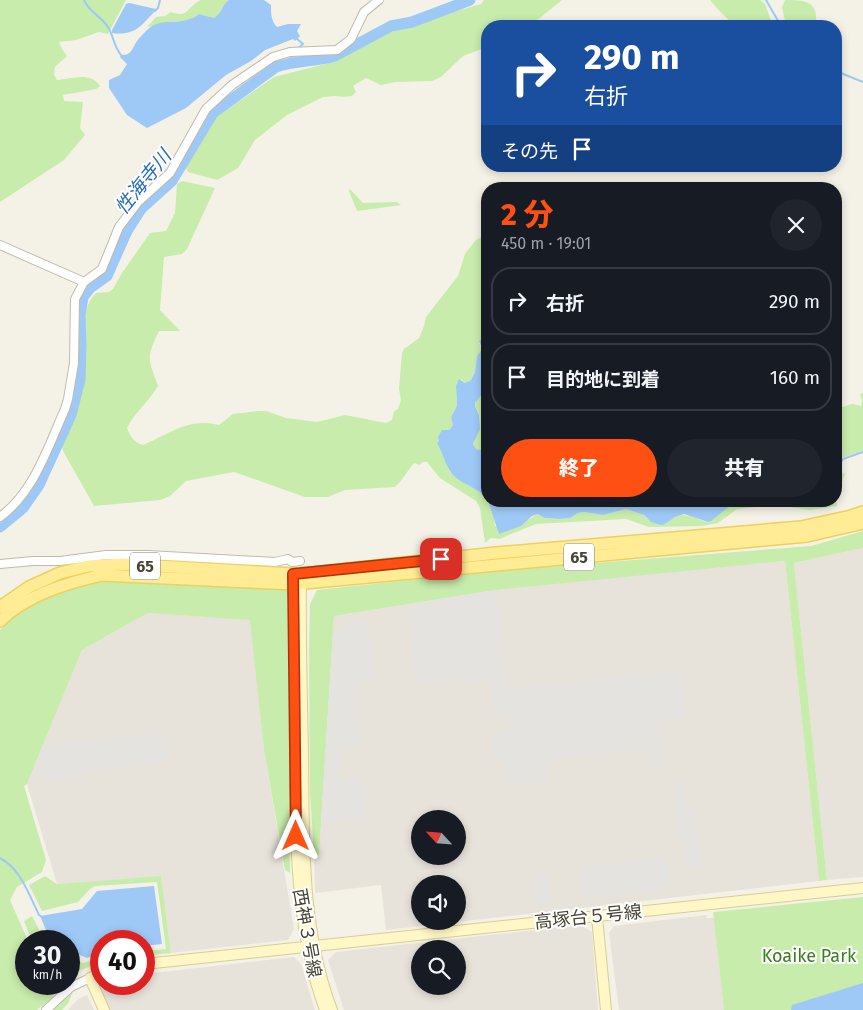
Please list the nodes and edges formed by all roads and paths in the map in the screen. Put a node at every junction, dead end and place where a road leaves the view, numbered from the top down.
1 (379, 0) edge
2 (0, 245) edge
3 (84, 282) junction
4 (863, 512) edge
5 (0, 517) edge
6 (863, 523) edge
7 (0, 564) edge
8 (297, 573) junction
9 (0, 607) edge
10 (0, 621) edge
11 (863, 888) edge
12 (597, 917) junction
13 (310, 947) junction
14 (155, 963) edge
15 (90, 978) edge
16 (97, 995) edge
17 (46, 1010) edge
18 (104, 1010) edge
19 (325, 1010) edge
20 (332, 1010) edge
21 (606, 1010) edge

1 - 3 street
2 - 3 street
3 - 5 street
4 - 8 main road, 65
6 - 8 main road, 65
7 - 8 street
8 - 9 main road, 65
8 - 10 main road, 65
8 - 13 street, 西神３号線
11 - 12 street, 高塚台５号線
12 - 13 street, 高塚台５号線
12 - 21 street
13 - 14 street, 高塚台５号線
13 - 19 street, 西神３号線
13 - 20 street, 西神３号線
15 - 17 street
16 - 18 street

